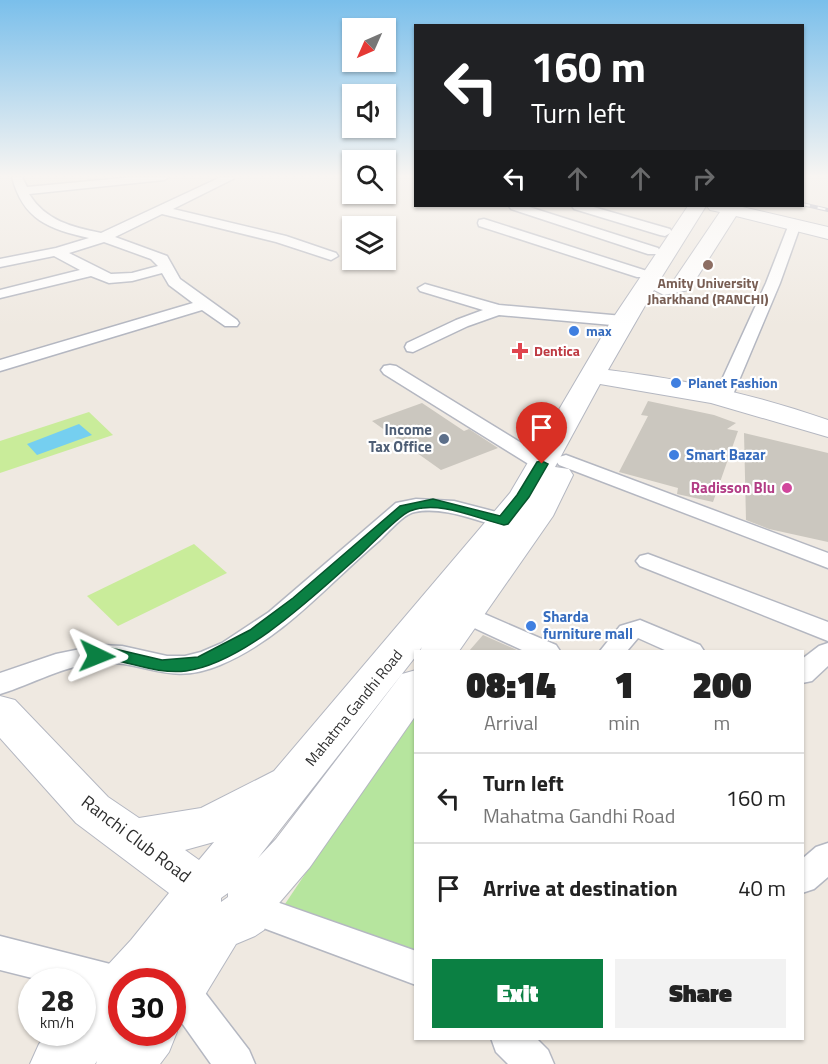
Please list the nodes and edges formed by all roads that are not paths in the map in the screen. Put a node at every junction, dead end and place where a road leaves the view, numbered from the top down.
1 (59, 227) edge
2 (126, 227) edge
3 (230, 227) edge
4 (497, 227) edge
5 (524, 227) edge
6 (579, 227) edge
7 (647, 227) edge
8 (668, 227) edge
9 (685, 227) edge
10 (698, 227) edge
11 (711, 227) edge
12 (794, 227) edge
13 (805, 227) edge
14 (512, 231) junction
15 (665, 232) junction
16 (828, 233) edge
17 (102, 238) junction
18 (56, 252) junction
19 (331, 256) dead end
20 (666, 256) junction
21 (0, 262) edge
22 (166, 268) junction
23 (92, 271) junction
24 (651, 282) junction
25 (425, 288) dead end
26 (1, 294) edge
27 (205, 304) junction
28 (498, 310) junction
29 (623, 321) junction
30 (231, 323) dead end
31 (413, 347) dead end
32 (0, 366) edge
33 (390, 370) dead end
34 (602, 376) junction
35 (723, 397) junction
36 (828, 429) edge
37 (554, 463) junction
38 (504, 521) junction
39 (648, 561) dead end
40 (828, 561) edge
41 (466, 614) junction
42 (828, 632) edge
43 (440, 650) edge
44 (545, 650) edge
45 (614, 650) edge
46 (689, 650) edge
47 (828, 652) edge
48 (804, 672) edge
49 (0, 684) edge
50 (414, 687) edge
51 (0, 711) edge
52 (299, 776) junction
53 (132, 839) junction
54 (828, 857) edge
55 (804, 877) edge
56 (223, 898) junction
57 (0, 953) edge
58 (414, 967) edge
59 (140, 968) edge
60 (186, 970) edge
61 (108, 982) edge
62 (108, 1003) edge
63 (186, 1023) edge
64 (512, 1040) edge
65 (138, 1046) edge
66 (59, 1064) edge
67 (125, 1064) edge
68 (235, 1064) edge
69 (534, 1064) edge

1 - 17 street
2 - 17 street
3 - 19 street
4 - 14 street
5 - 14 street
6 - 20 street
7 - 15 street
8 - 15 main road
9 - 20 main road, Mahatma Gandhi Road
10 - 20 main road, Mahatma Gandhi Road
11 - 24 main road
12 - 35 street
13 - 16 main road
14 - 24 street
15 - 20 main road
17 - 18 street
17 - 22 street
18 - 21 street
18 - 23 street
20 - 24 main road, Mahatma Gandhi Road
22 - 23 street
22 - 27 street
23 - 26 street
24 - 29 main road, Mahatma Gandhi Road
24 - 34 main road, Mahatma Gandhi Road
25 - 28 street
27 - 30 street
27 - 32 street
28 - 29 street
28 - 31 street
29 - 34 main road, Mahatma Gandhi Road
33 - 37 street
34 - 35 main road
34 - 37 main road, Mahatma Gandhi Road
35 - 36 main road
37 - 38 main road, Mahatma Gandhi Road
37 - 40 street
37 - 41 main road, Mahatma Gandhi Road
38 - 49 street
38 - 52 main road, Mahatma Gandhi Road
39 - 42 street
41 - 43 main road, Mahatma Gandhi Road
41 - 44 street
45 - 46 street
47 - 48 street
50 - 56 main road, Mahatma Gandhi Road
51 - 53 main road, Ranchi Club Road
52 - 53 main road
52 - 56 main road, Mahatma Gandhi Road
53 - 56 main road, Ranchi Club Road
54 - 55 street
56 - 58 street
56 - 59 main road, Mahatma Gandhi Road
56 - 60 main road, Mahatma Gandhi Road
57 - 61 street
62 - 66 main road
63 - 68 street
64 - 69 street
65 - 67 main road, Mahatma Gandhi Road

